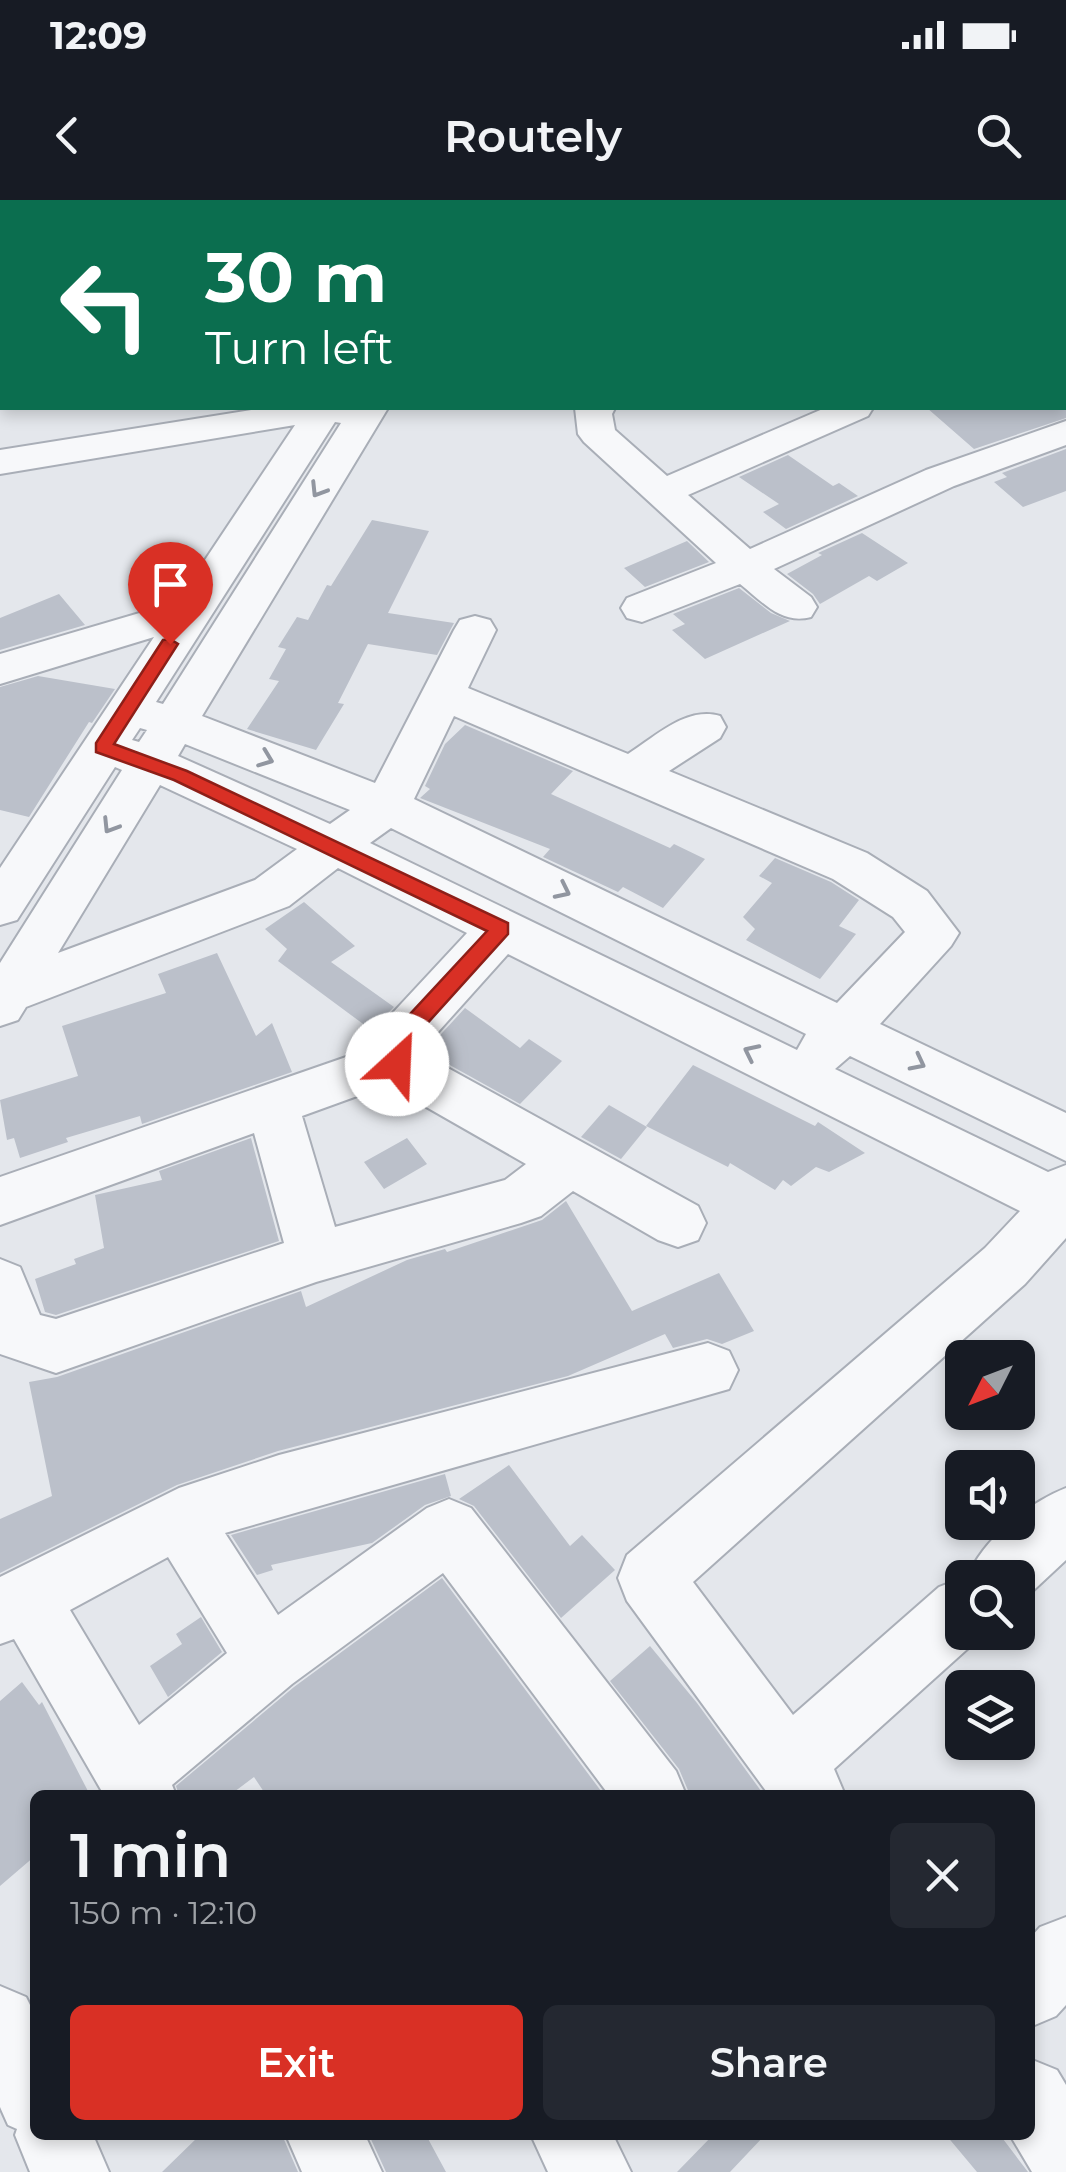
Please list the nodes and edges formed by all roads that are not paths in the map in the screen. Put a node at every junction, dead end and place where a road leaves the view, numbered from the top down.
1 (329, 410) edge
2 (592, 410) edge
3 (850, 410) edge
4 (1066, 432) edge
5 (0, 462) edge
6 (662, 492) junction
7 (745, 567) junction
8 (642, 608) dead end
9 (796, 608) dead end
10 (190, 612) junction
11 (474, 630) dead end
12 (0, 669) edge
13 (442, 694) junction
14 (704, 727) dead end
15 (115, 728) junction
16 (162, 742) junction
17 (632, 774) junction
18 (387, 806) junction
19 (334, 846) junction
20 (0, 907) edge
21 (501, 928) junction
22 (4, 999) edge
23 (846, 1027) junction
24 (352, 1076) dead end
25 (799, 1076) junction
26 (272, 1103) junction
27 (1066, 1138) edge
28 (570, 1162) junction
29 (1063, 1200) edge
30 (0, 1201) edge
31 (678, 1222) dead end
32 (316, 1257) junction
33 (0, 1285) edge
34 (708, 1370) dead end
35 (179, 1518) junction
36 (1066, 1518) edge
37 (1019, 1560) edge
38 (13, 1605) edge
39 (945, 1628) edge
40 (269, 1661) junction
41 (799, 1780) edge
42 (136, 1785) edge
43 (648, 1790) edge
44 (1066, 1953) edge
45 (1035, 1985) edge
46 (0, 2024) edge
47 (30, 2087) edge
48 (1035, 2105) edge
49 (55, 2140) edge
50 (327, 2140) edge
51 (571, 2140) edge
52 (1066, 2156) edge
53 (70, 2172) edge
54 (343, 2172) edge
55 (592, 2172) edge

1 - 5 street
1 - 10 street
1 -> 16 street
2 - 6 street
3 - 6 street
4 - 7 street
6 - 7 street
7 - 8 street
7 - 9 street
10 - 12 street
10 - 15 street
11 - 13 street
13 - 17 street
13 - 18 street
14 - 17 street
15 - 16 street
15 - 20 street
16 -> 18 street
16 - 19 street
16 -> 22 street
17 - 23 street
18 - 19 street
18 -> 23 street
19 - 21 street
19 - 22 street
25 -> 21 street
21 - 28 street
23 - 25 street
23 -> 27 street
24 - 26 street
25 - 29 street
26 - 30 street
26 - 32 street
28 - 31 street
28 - 32 street
29 - 41 street
32 - 33 street
34 - 35 street
35 - 38 street
35 - 40 street
36 - 37 street
38 - 42 street
39 - 41 street
40 - 42 street
40 - 43 street
44 - 45 street
46 - 47 street
48 - 52 street
49 - 53 street
50 - 54 street
51 - 55 street

